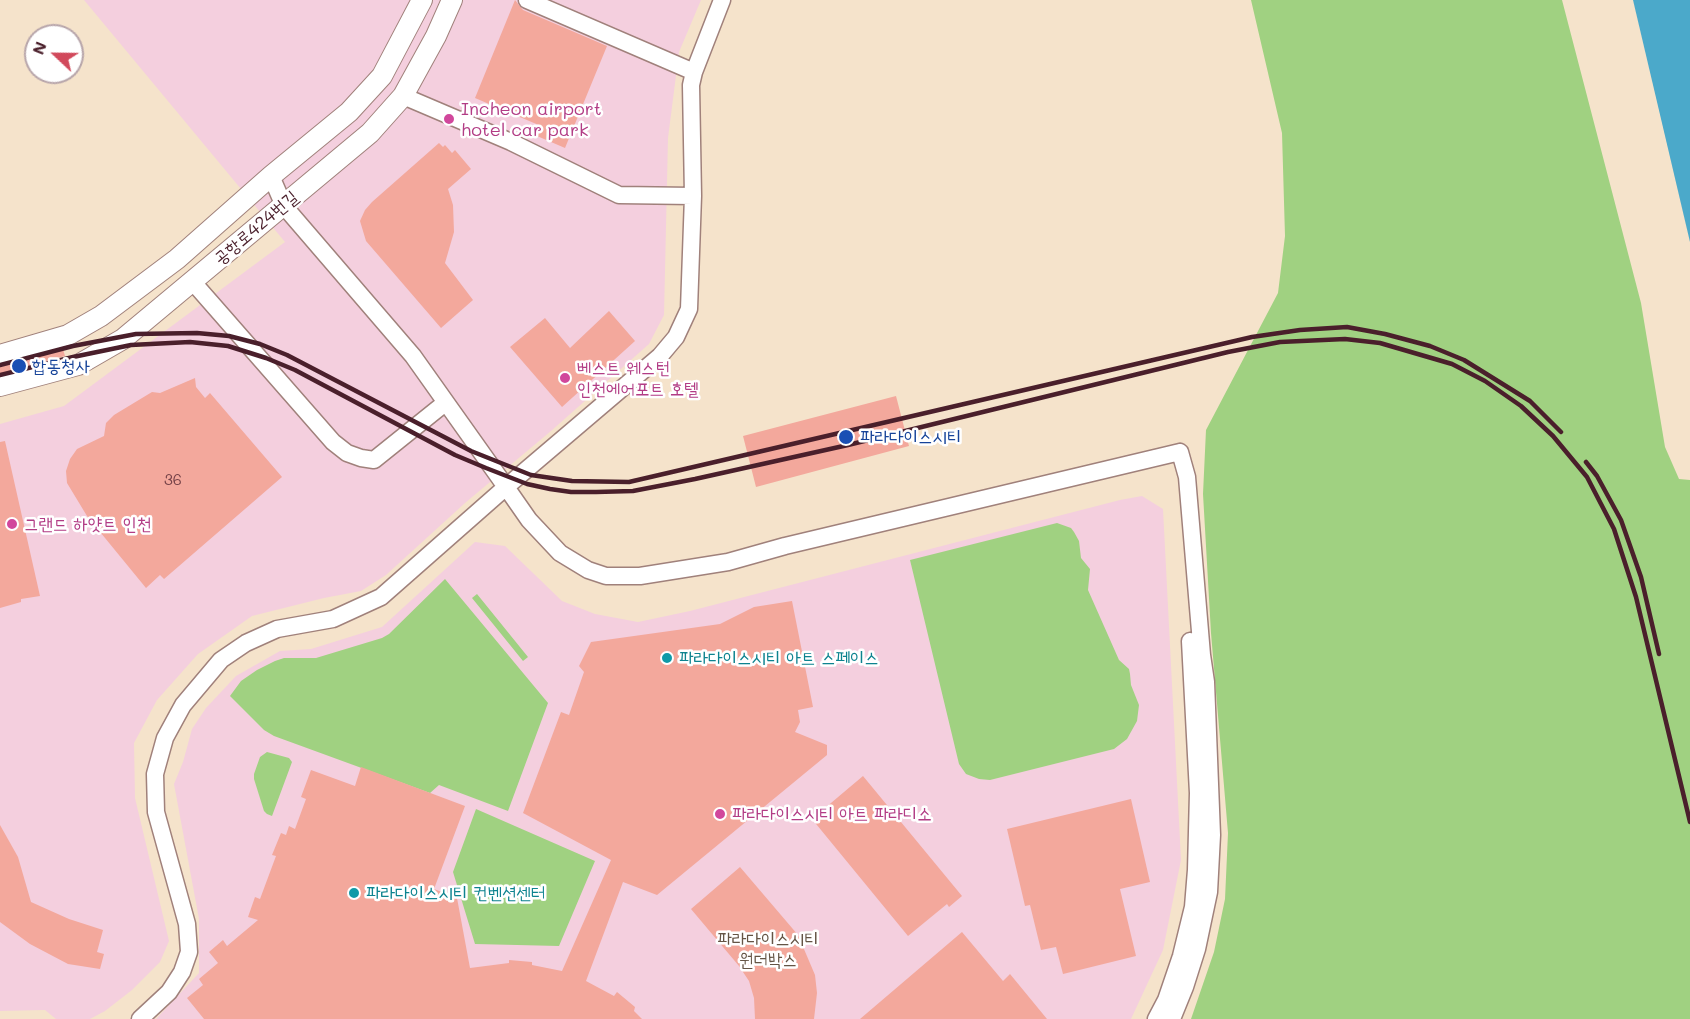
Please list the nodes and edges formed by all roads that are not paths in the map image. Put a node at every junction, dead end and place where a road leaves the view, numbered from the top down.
1 (422, 0) edge
2 (452, 0) edge
3 (527, 0) edge
4 (722, 0) edge
5 (694, 72) junction
6 (403, 96) junction
7 (271, 177) junction
8 (693, 196) junction
9 (284, 206) junction
10 (192, 280) junction
11 (14, 351) edge
12 (15, 382) edge
13 (445, 403) junction
14 (1180, 452) junction
15 (506, 487) junction
16 (140, 1019) edge
17 (1156, 1019) edge
18 (1172, 1019) edge

1 - 7 street, 공항로424번길
2 - 6 street, 공항로424번길
3 - 5 street
4 - 5 street
5 - 8 street
6 - 8 street
6 - 9 street, 공항로424번길
7 - 9 street
7 - 11 street, 공항로424번길
8 - 15 street
9 - 10 street, 공항로424번길
9 - 13 street
10 - 12 street, 공항로424번길
10 - 13 street
13 - 15 street
14 - 15 street
14 - 17 street
14 - 18 street
15 - 16 street

